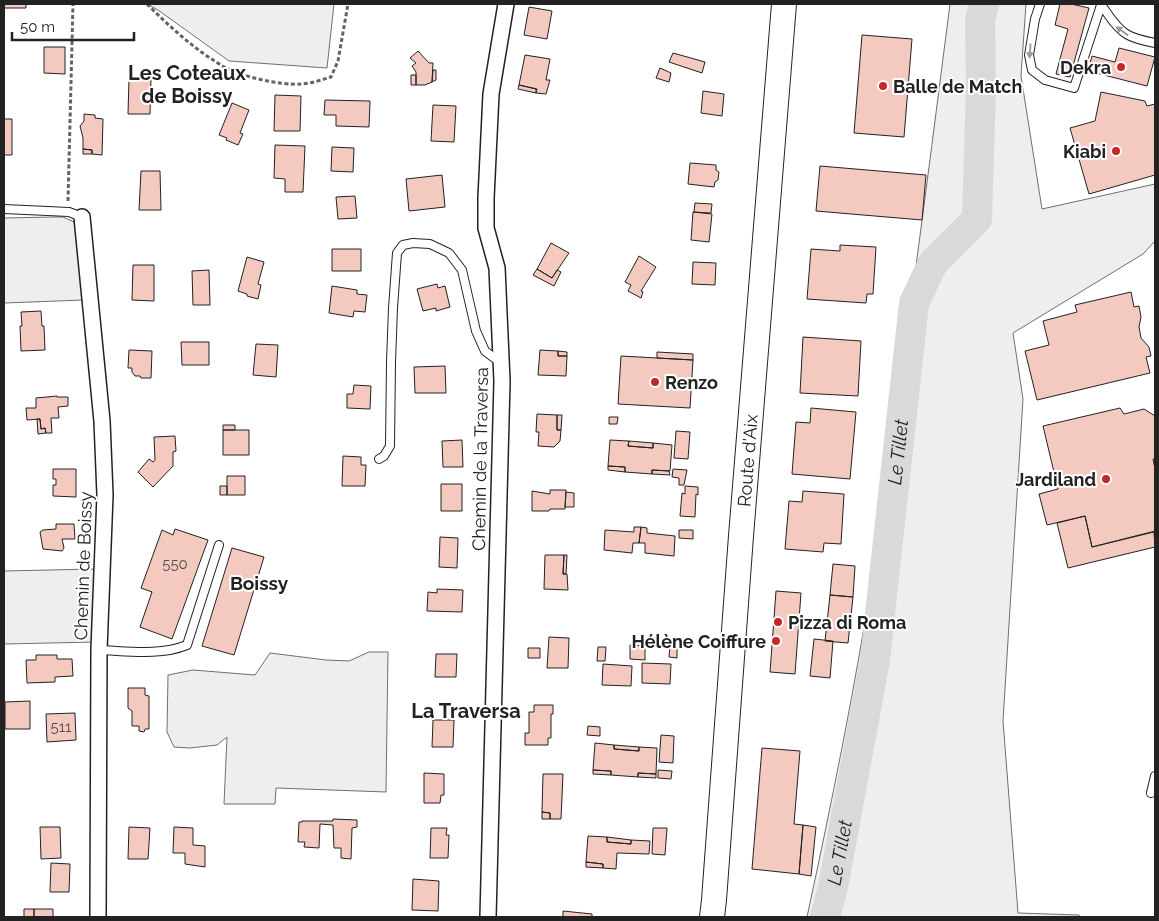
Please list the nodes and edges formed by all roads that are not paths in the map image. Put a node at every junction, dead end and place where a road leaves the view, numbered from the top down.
1 (506, 4) edge
2 (784, 4) edge
3 (1040, 4) edge
4 (1101, 5) edge
5 (1155, 43) edge
6 (4, 209) edge
7 (75, 215) joint
8 (501, 363) junction
9 (379, 459) dead end
10 (220, 546) dead end
11 (100, 650) junction
12 (1155, 776) edge
13 (1151, 794) dead end
14 (98, 917) edge
15 (488, 917) edge
16 (712, 917) edge

1 - 8 street, Chemin de la Traversa
2 - 16 main road, Route d'Aix
3 -> 4 lane
5 -> 4 lane
6 - 7 lane
7 - 11 street, Chemin de Boissy
8 - 9 lane
8 - 15 street, Chemin de la Traversa
10 - 11 lane
11 - 14 street, Chemin de Boissy
12 - 13 lane

